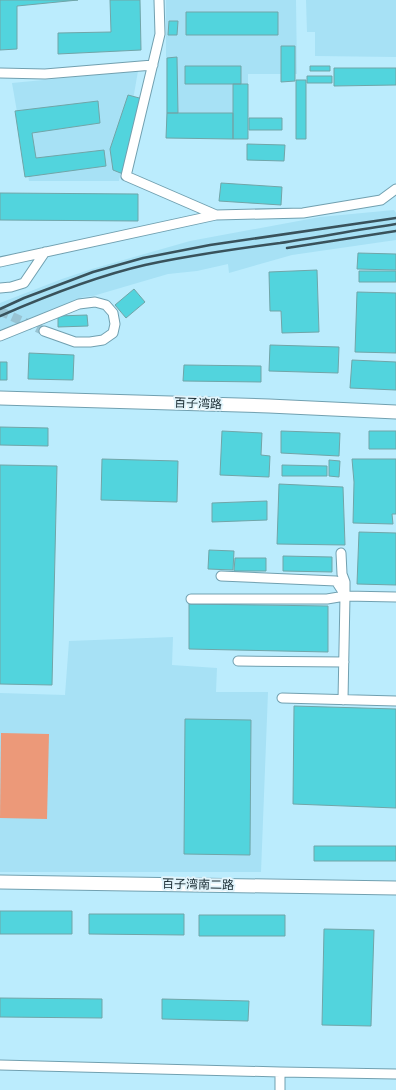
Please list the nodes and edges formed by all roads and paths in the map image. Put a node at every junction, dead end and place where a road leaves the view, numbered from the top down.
1 (160, 0) edge
2 (153, 64) junction
3 (0, 73) edge
4 (396, 190) edge
5 (216, 216) junction
6 (45, 252) junction
7 (0, 262) edge
8 (0, 288) edge
9 (44, 331) tunnel mouth
10 (0, 336) edge
11 (0, 398) edge
12 (396, 412) edge
13 (340, 553) dead end
14 (221, 576) dead end
15 (346, 596) junction
16 (396, 597) edge
17 (191, 599) dead end
18 (238, 661) dead end
19 (344, 662) junction
20 (282, 698) dead end
21 (343, 700) junction
22 (396, 701) edge
23 (0, 882) edge
24 (396, 888) edge
25 (0, 1065) edge
26 (280, 1072) junction
27 (396, 1074) edge
28 (280, 1090) edge

1 - 2 street
2 - 3 street
2 - 5 street
4 - 5 street
5 - 6 street
6 - 7 street
6 - 8 street
9 - 10 street
11 - 12 street, 百子湾路
13 - 15 street
14 - 15 street
15 - 16 street
15 - 17 street
15 - 19 street
18 - 19 street
19 - 21 street
20 - 21 street
21 - 22 street
23 - 24 street, 百子湾南二路
25 - 26 street
26 - 27 street
26 - 28 street

